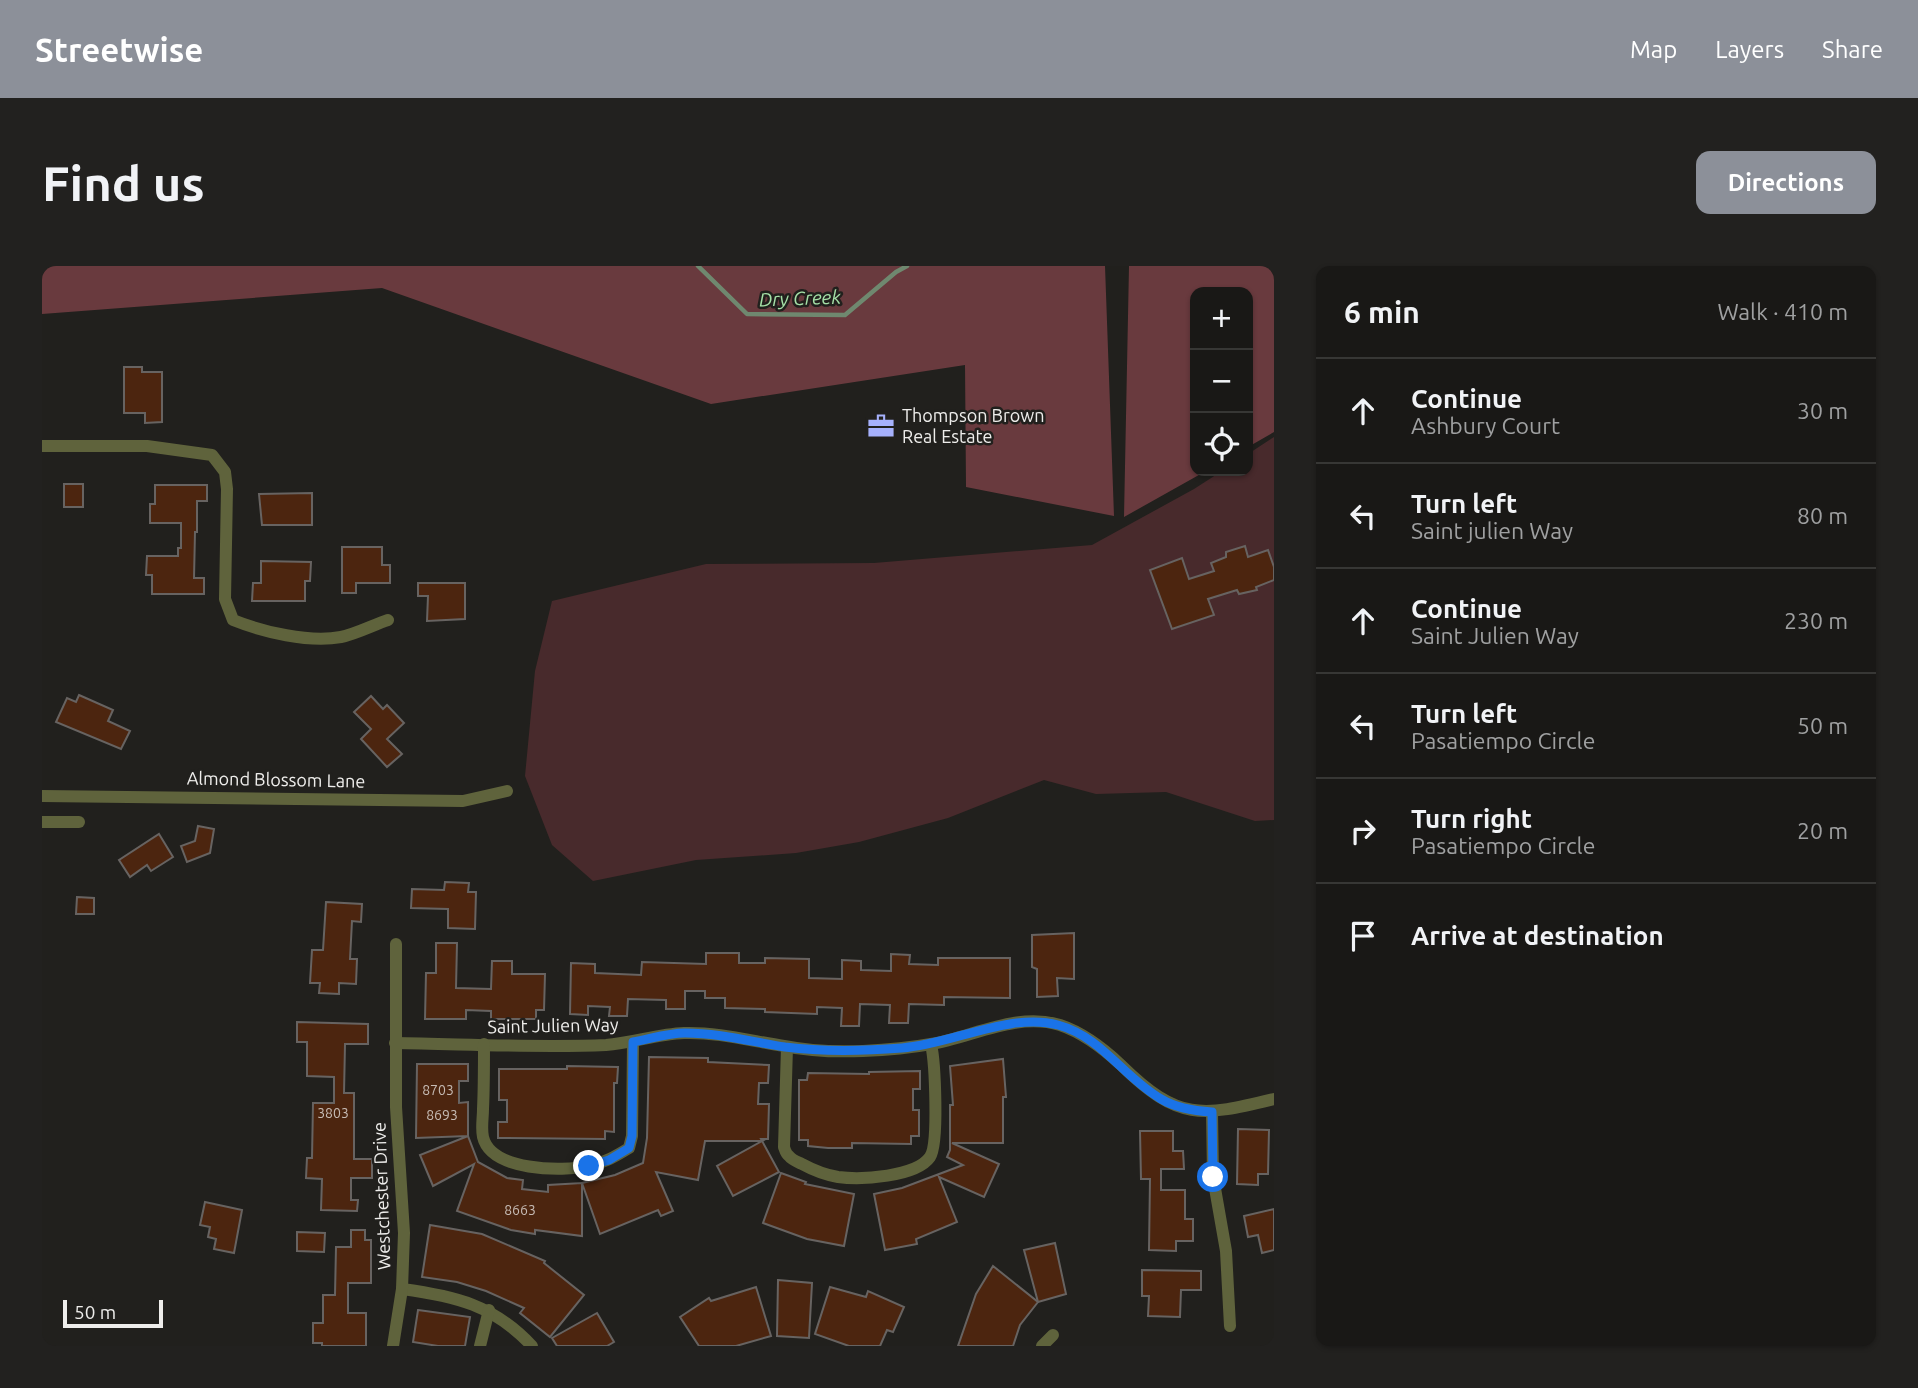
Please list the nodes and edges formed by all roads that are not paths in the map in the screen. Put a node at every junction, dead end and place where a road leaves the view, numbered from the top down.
1 (42, 446) edge
2 (388, 620) dead end
3 (508, 790) dead end
4 (42, 796) edge
5 (42, 822) edge
6 (79, 822) dead end
7 (396, 944) dead end
8 (633, 1042) junction
9 (395, 1043) junction
10 (484, 1044) junction
11 (932, 1044) junction
12 (787, 1047) junction
13 (1274, 1099) edge
14 (1212, 1112) junction
15 (402, 1289) junction
16 (489, 1310) junction
17 (1230, 1326) dead end
18 (1053, 1335) dead end
19 (393, 1346) edge
20 (480, 1346) edge
21 (532, 1346) edge
22 (1042, 1346) edge

1 - 2 street
3 - 4 street, Almond Blossom Lane
5 - 6 street
7 - 9 street, Westchester Drive
8 - 10 street, Saint Julien Way
8 - 10 street
8 - 12 street, Saint Julien Way
9 - 10 street, Saint Julien Way
9 - 15 street, Westchester Drive
11 - 12 street, Saint Julien Way
11 - 12 street
11 - 14 street, Saint Julien Way
13 - 14 street
14 - 17 street
15 - 16 street
15 - 19 street, Westchester Drive
16 - 20 street
16 - 21 street
18 - 22 street

